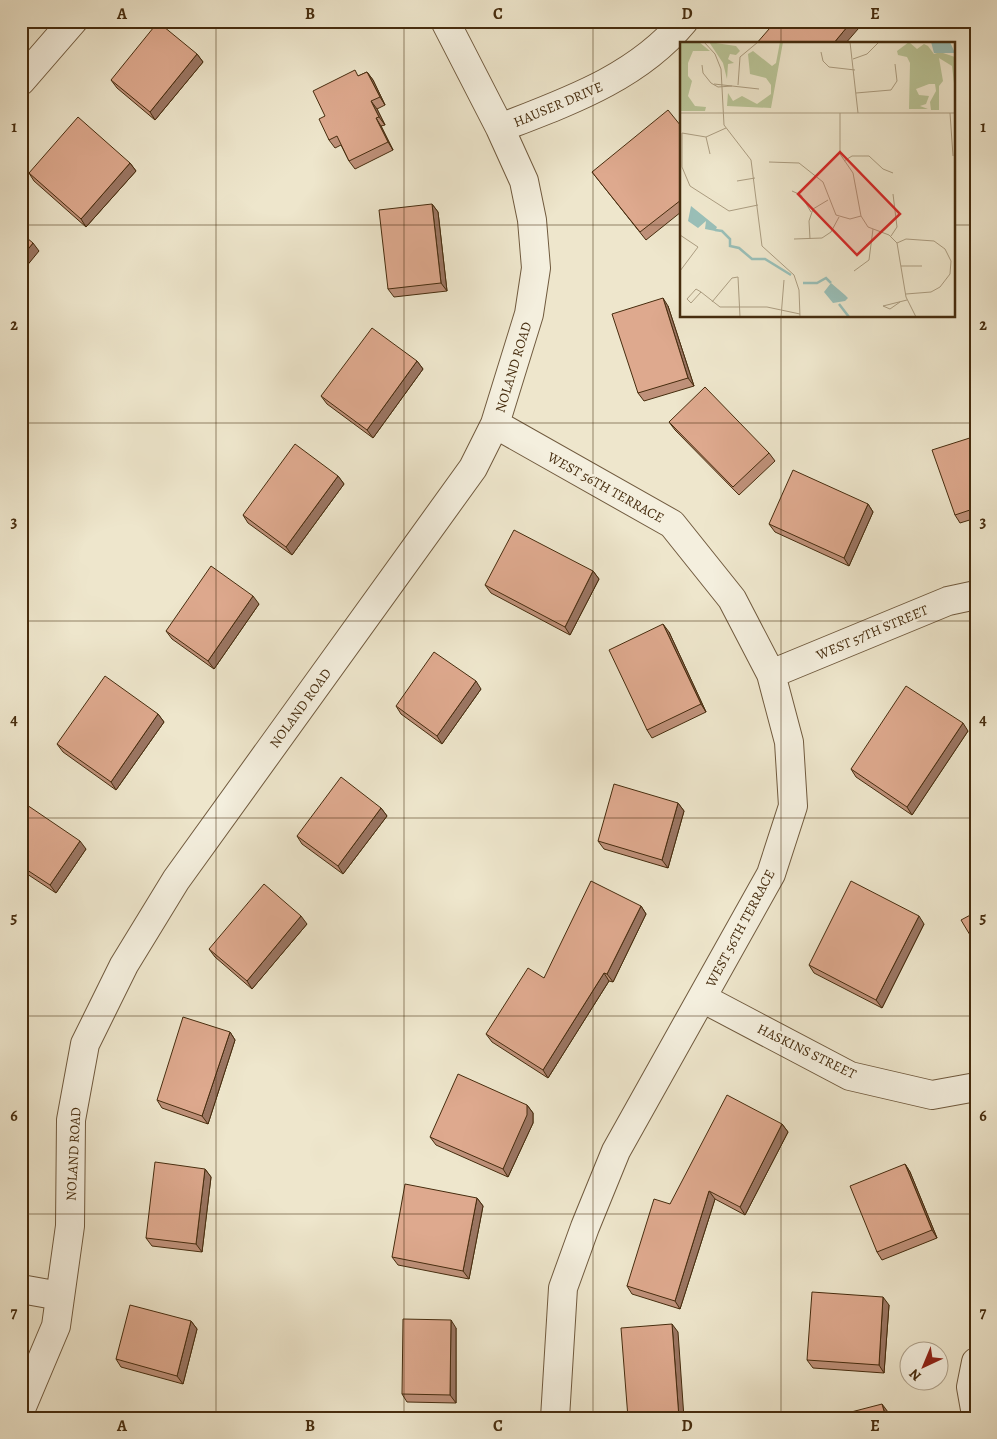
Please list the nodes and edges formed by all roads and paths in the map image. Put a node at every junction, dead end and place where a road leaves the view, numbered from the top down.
1 (73, 21) edge
2 (445, 21) edge
3 (684, 21) edge
4 (26, 64) edge
5 (500, 128) junction
6 (495, 424) junction
7 (976, 595) edge
8 (771, 674) junction
9 (702, 998) junction
10 (976, 1087) edge
11 (21, 1289) edge
12 (60, 1296) junction
13 (976, 1362) edge
14 (21, 1409) edge
15 (976, 1415) edge
16 (555, 1418) edge

1 - 4 street
2 - 5 street, NOLAND ROAD
3 - 5 street, HAUSER DRIVE
5 - 6 street, NOLAND ROAD
6 - 8 street, WEST 56TH TERRACE
6 - 12 street, NOLAND ROAD
7 - 8 street, WEST 57TH STREET
8 - 9 street, WEST 56TH TERRACE
9 - 10 street, HASKINS STREET
9 - 16 street, WEST 56TH TERRACE
11 - 12 street
12 - 14 street, NOLAND ROAD
13 - 15 street

